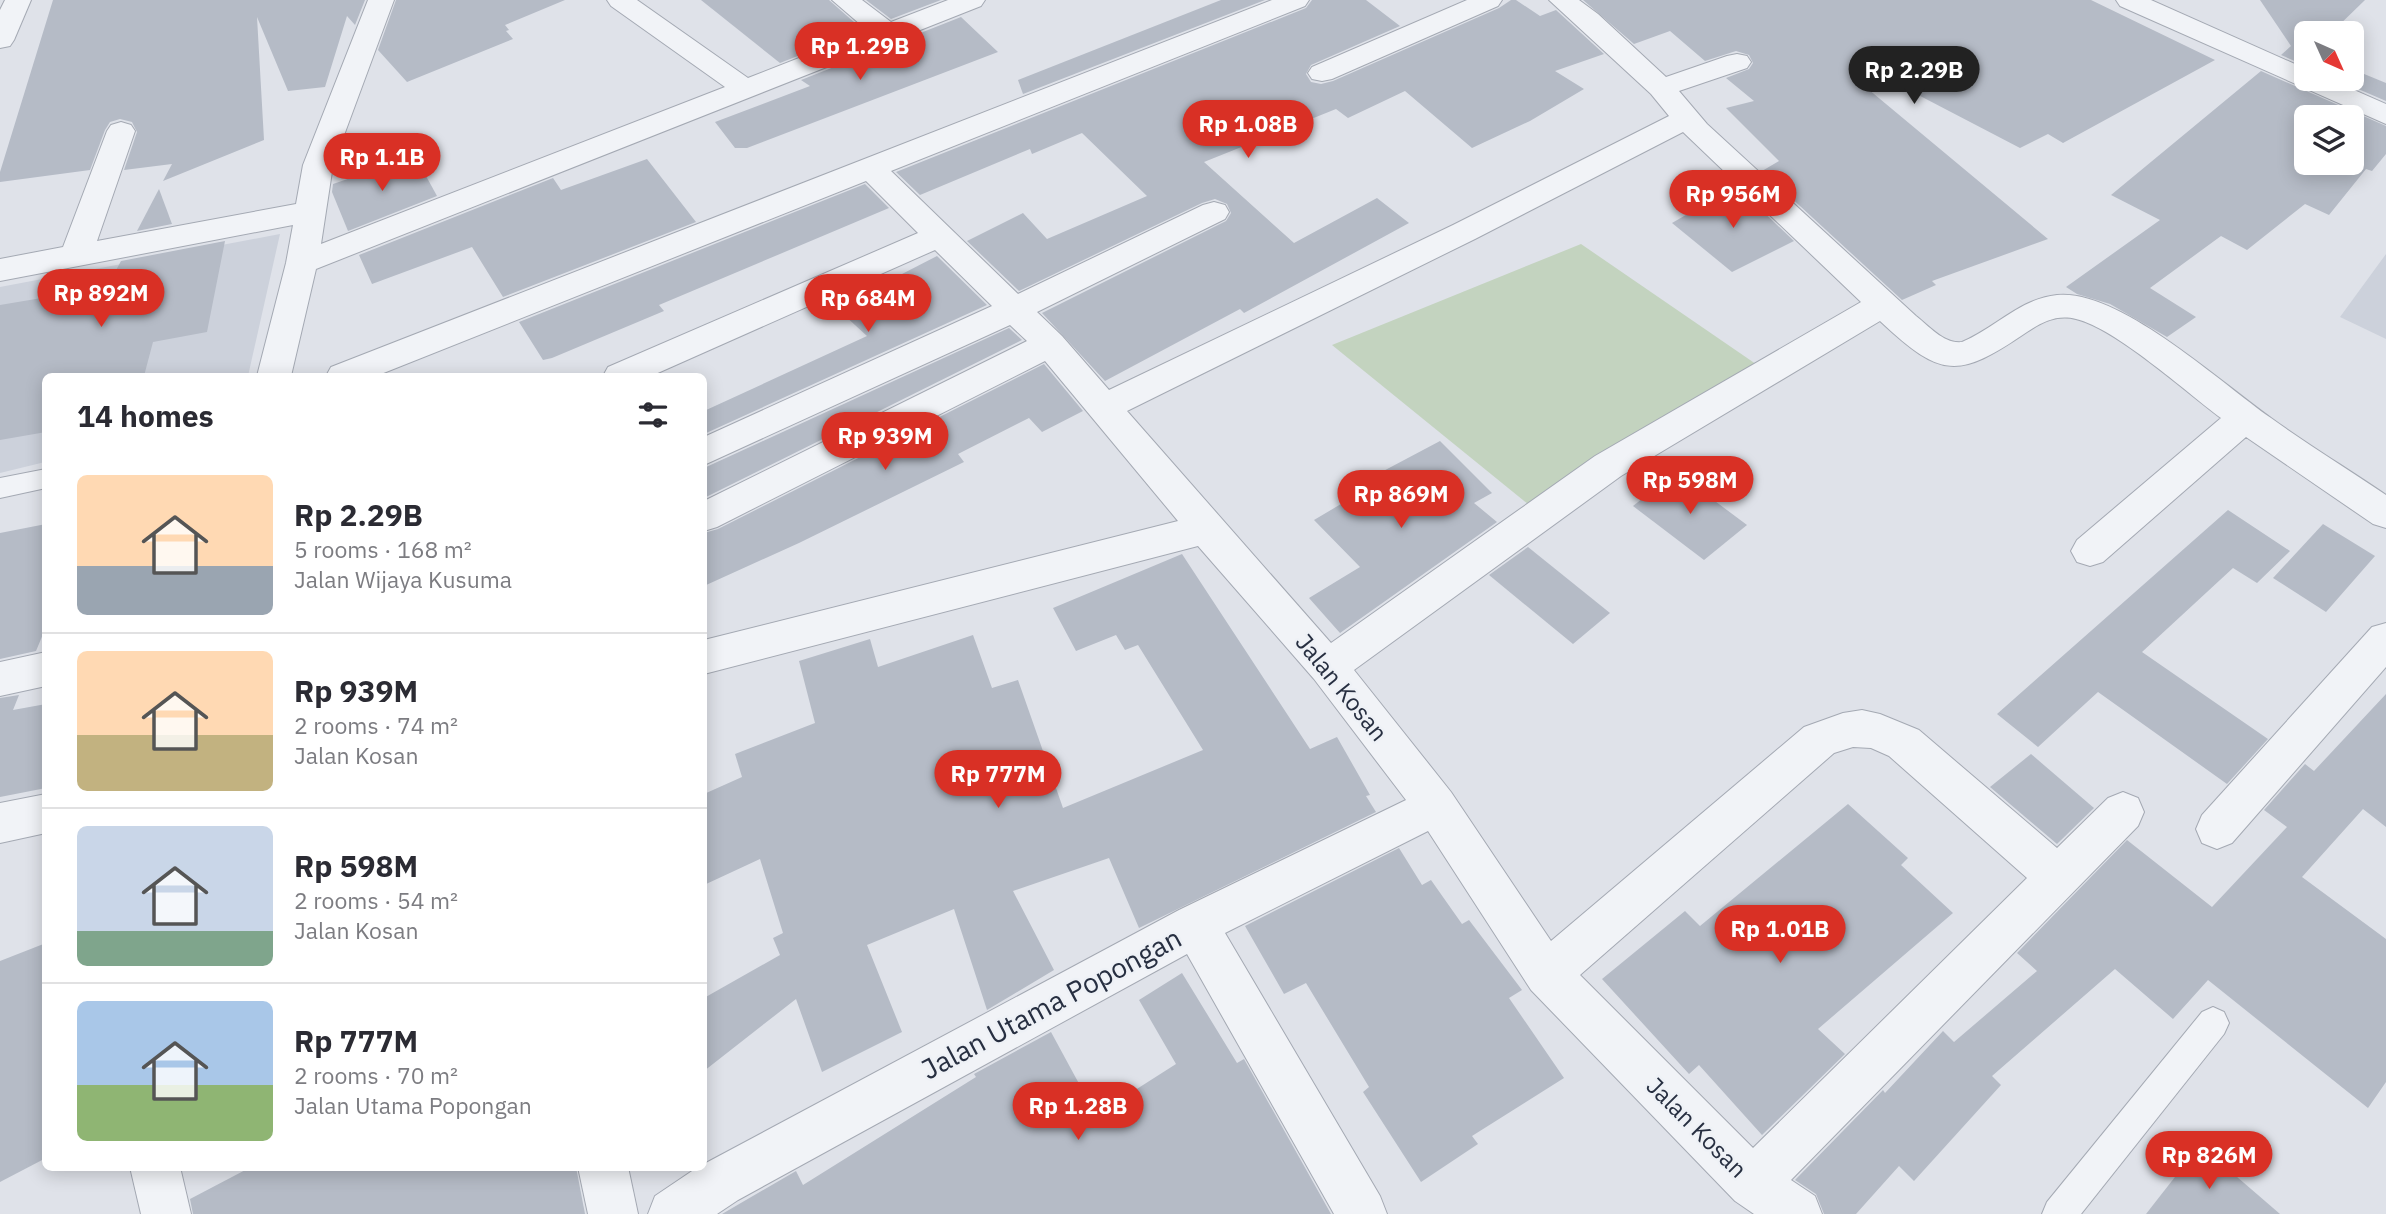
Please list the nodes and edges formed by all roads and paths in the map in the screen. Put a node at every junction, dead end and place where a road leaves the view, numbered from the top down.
1 (18, 0) edge
2 (381, 0) edge
3 (620, 0) edge
4 (845, 0) edge
5 (972, 0) edge
6 (1296, 0) edge
7 (1489, 0) edge
8 (2129, 0) edge
9 (1568, 1) edge
10 (888, 33) junction
11 (0, 40) edge
12 (1737, 62) dead end
13 (1322, 73) dead end
14 (1661, 88) junction
15 (746, 89) junction
16 (2386, 115) edge
17 (1687, 118) junction
18 (121, 131) dead end
19 (872, 170) junction
20 (310, 212) junction
21 (1214, 212) dead end
22 (940, 236) junction
23 (76, 255) junction
24 (302, 263) junction
25 (0, 270) edge
26 (1883, 304) junction
27 (1014, 309) junction
28 (1050, 344) junction
29 (275, 373) edge
30 (351, 373) edge
31 (627, 373) edge
32 (1105, 407) junction
33 (2244, 418) junction
34 (707, 451) edge
35 (42, 479) edge
36 (0, 488) edge
37 (2386, 514) edge
38 (707, 516) edge
39 (1206, 529) junction
40 (2090, 551) dead end
41 (2386, 639) edge
42 (707, 656) edge
43 (1328, 667) junction
44 (42, 670) edge
45 (0, 679) edge
46 (1436, 806) junction
47 (2123, 812) dead end
48 (42, 814) edge
49 (0, 823) edge
50 (2217, 829) dead end
51 (2058, 877) junction
52 (1195, 925) junction
53 (1547, 974) junction
54 (2213, 1024) dead end
55 (156, 1171) edge
56 (604, 1171) edge
57 (1753, 1183) junction
58 (675, 1213) edge
59 (166, 1214) edge
60 (613, 1214) edge
61 (1362, 1214) edge
62 (1797, 1214) edge
63 (2059, 1214) edge

1 - 11 street
2 - 20 street
3 - 15 street
4 - 10 street
5 - 10 street
6 - 19 street
7 - 13 street
8 - 16 street
9 - 14 street
10 - 15 street
12 - 14 street
14 - 17 street
15 - 24 street
17 - 26 street
17 - 32 street
18 - 23 street
19 - 22 street, Jalan Kosan
19 - 30 street
20 - 23 street
20 - 24 street
21 - 27 street
22 - 27 street, Jalan Kosan
22 - 31 street
23 - 25 street
24 - 29 street
26 - 33 street
26 - 43 street
27 - 28 street, Jalan Kosan
27 - 34 street
28 - 32 street, Jalan Kosan
28 - 38 street
32 - 39 street, Jalan Kosan
33 - 37 street
33 - 40 street
35 - 36 lane
39 - 42 street
39 - 43 street, Jalan Kosan
41 - 50 street
43 - 46 street, Jalan Kosan
44 - 45 street
46 - 52 street, Jalan Utama Popongan
46 - 53 street, Jalan Kosan
47 - 51 street
48 - 49 street
51 - 53 street
51 - 57 street
52 - 58 street, Jalan Utama Popongan
52 - 61 street
53 - 57 street, Jalan Kosan
54 - 63 lane
55 - 59 street
56 - 60 street
57 - 62 street, Jalan Kosan

